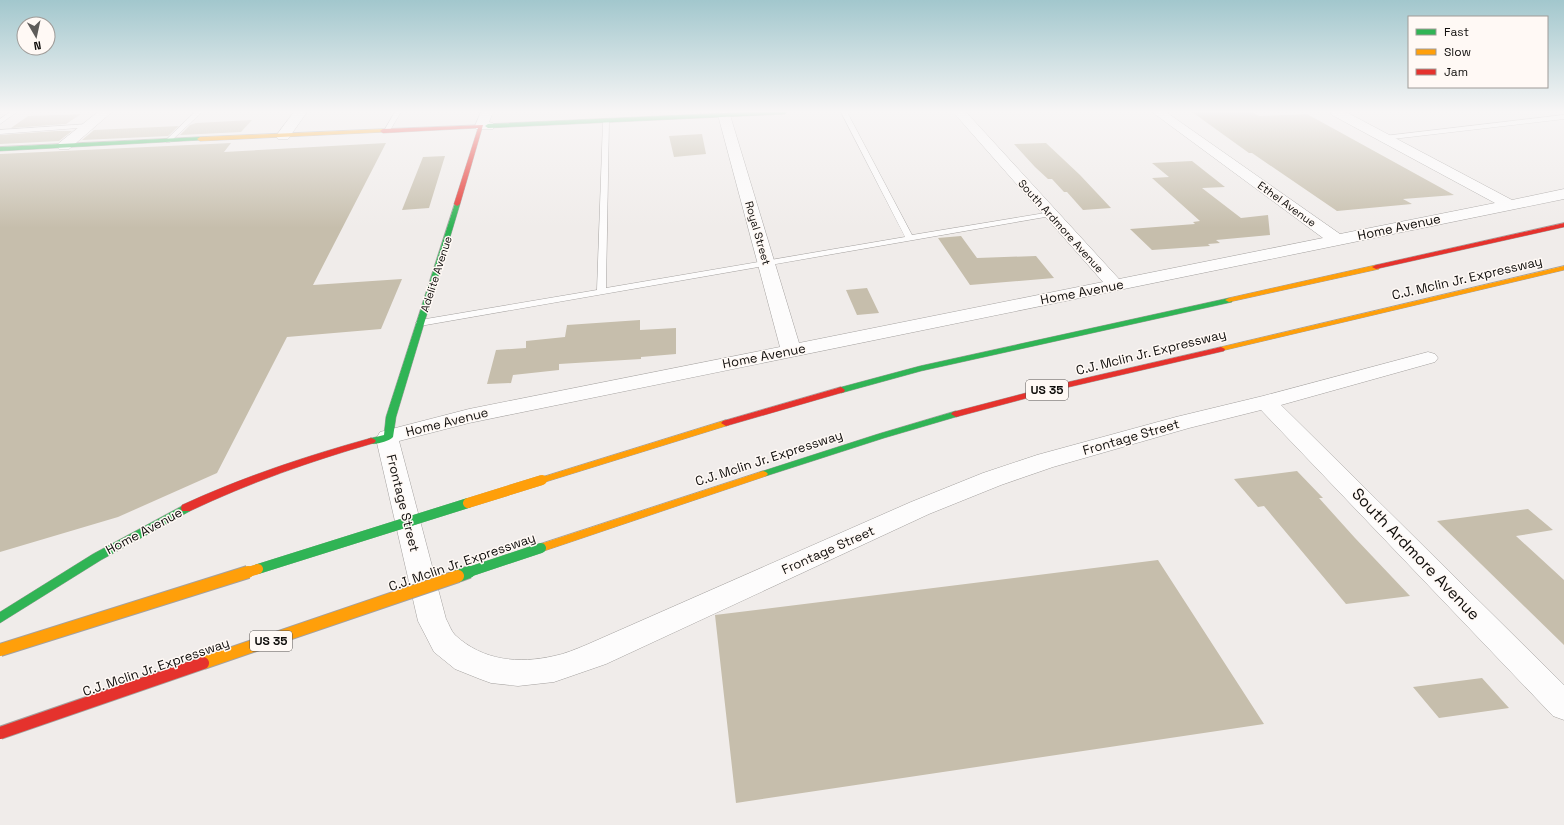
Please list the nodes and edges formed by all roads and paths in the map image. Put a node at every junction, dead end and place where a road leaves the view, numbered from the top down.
1 (476, 150) edge
2 (605, 150) edge
3 (734, 150) edge
4 (864, 150) edge
5 (994, 150) edge
6 (1212, 150) edge
7 (1407, 150) edge
8 (1564, 194) edge
9 (1508, 204) junction
10 (1051, 214) junction
11 (1564, 225) edge
12 (910, 239) junction
13 (1337, 240) junction
14 (767, 264) junction
15 (1564, 268) edge
16 (1116, 286) junction
17 (601, 292) junction
18 (420, 323) junction
19 (791, 351) junction
20 (1428, 358) dead end
21 (1266, 402) junction
22 (388, 437) junction
23 (0, 618) edge
24 (0, 650) edge
25 (1564, 706) edge
26 (0, 733) edge

1 - 18 main road, Adelite Avenue
2 - 17 lane
3 - 14 street, Royal Street
4 - 12 lane
5 - 10 street, South Ardmore Avenue
6 - 13 street, Ethel Avenue
7 - 9 street
8 - 9 street, Home Avenue
9 - 13 street, Home Avenue
10 - 12 lane
10 - 16 street, South Ardmore Avenue
11 - 24 main road, bridge
12 - 14 lane
13 - 16 street, Home Avenue
14 - 17 lane
14 - 19 street, Royal Street
15 - 26 main road, C.J. Mclin Jr. Expressway / US 35, bridge
16 - 19 street, Home Avenue
17 - 18 lane
18 - 22 main road, Adelite Avenue
19 - 22 street, Home Avenue
20 - 21 street, Frontage Street
21 - 22 street, Frontage Street
21 - 25 street, South Ardmore Avenue
22 - 23 main road, Home Avenue

